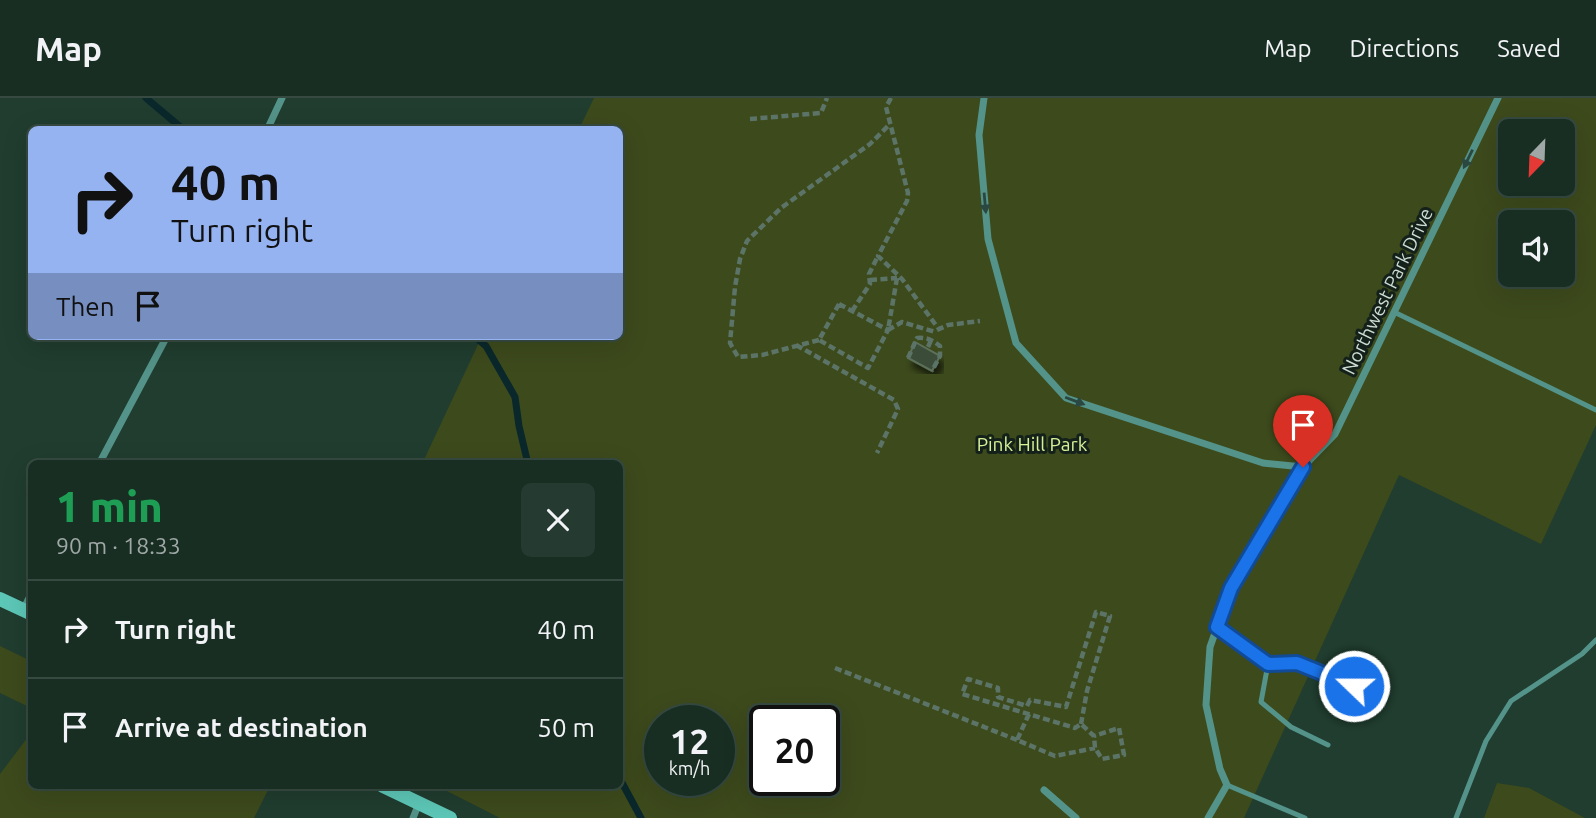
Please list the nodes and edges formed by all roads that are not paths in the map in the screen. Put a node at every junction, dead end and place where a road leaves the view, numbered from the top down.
1 (282, 98) edge
2 (984, 98) edge
3 (1498, 98) edge
4 (269, 126) edge
5 (1394, 312) junction
6 (165, 340) edge
7 (1596, 410) edge
8 (101, 460) edge
9 (1303, 467) junction
10 (0, 598) edge
11 (27, 612) edge
12 (1217, 627) junction
13 (1596, 640) edge
14 (1268, 664) junction
15 (1354, 686) dead end
16 (1328, 745) dead end
17 (1227, 785) junction
18 (389, 789) edge
19 (1044, 790) dead end
20 (419, 803) junction
21 (413, 818) edge
22 (450, 818) edge
23 (1076, 818) edge
24 (1208, 818) edge
25 (1305, 818) edge
26 (1457, 818) edge

1 - 4 street
2 -> 9 street
3 -> 5 street, Northwest Park Drive
5 - 7 lane
5 - 9 street, Northwest Park Drive
6 - 8 street
9 - 12 street, Northwest Park Drive
10 - 11 main road
12 - 14 lane
12 - 17 street, Northwest Park Drive
13 - 26 lane
14 - 15 lane
14 - 16 lane
17 - 24 street
17 - 25 lane
18 - 20 main road
19 - 23 street
20 - 21 street
20 - 22 main road

